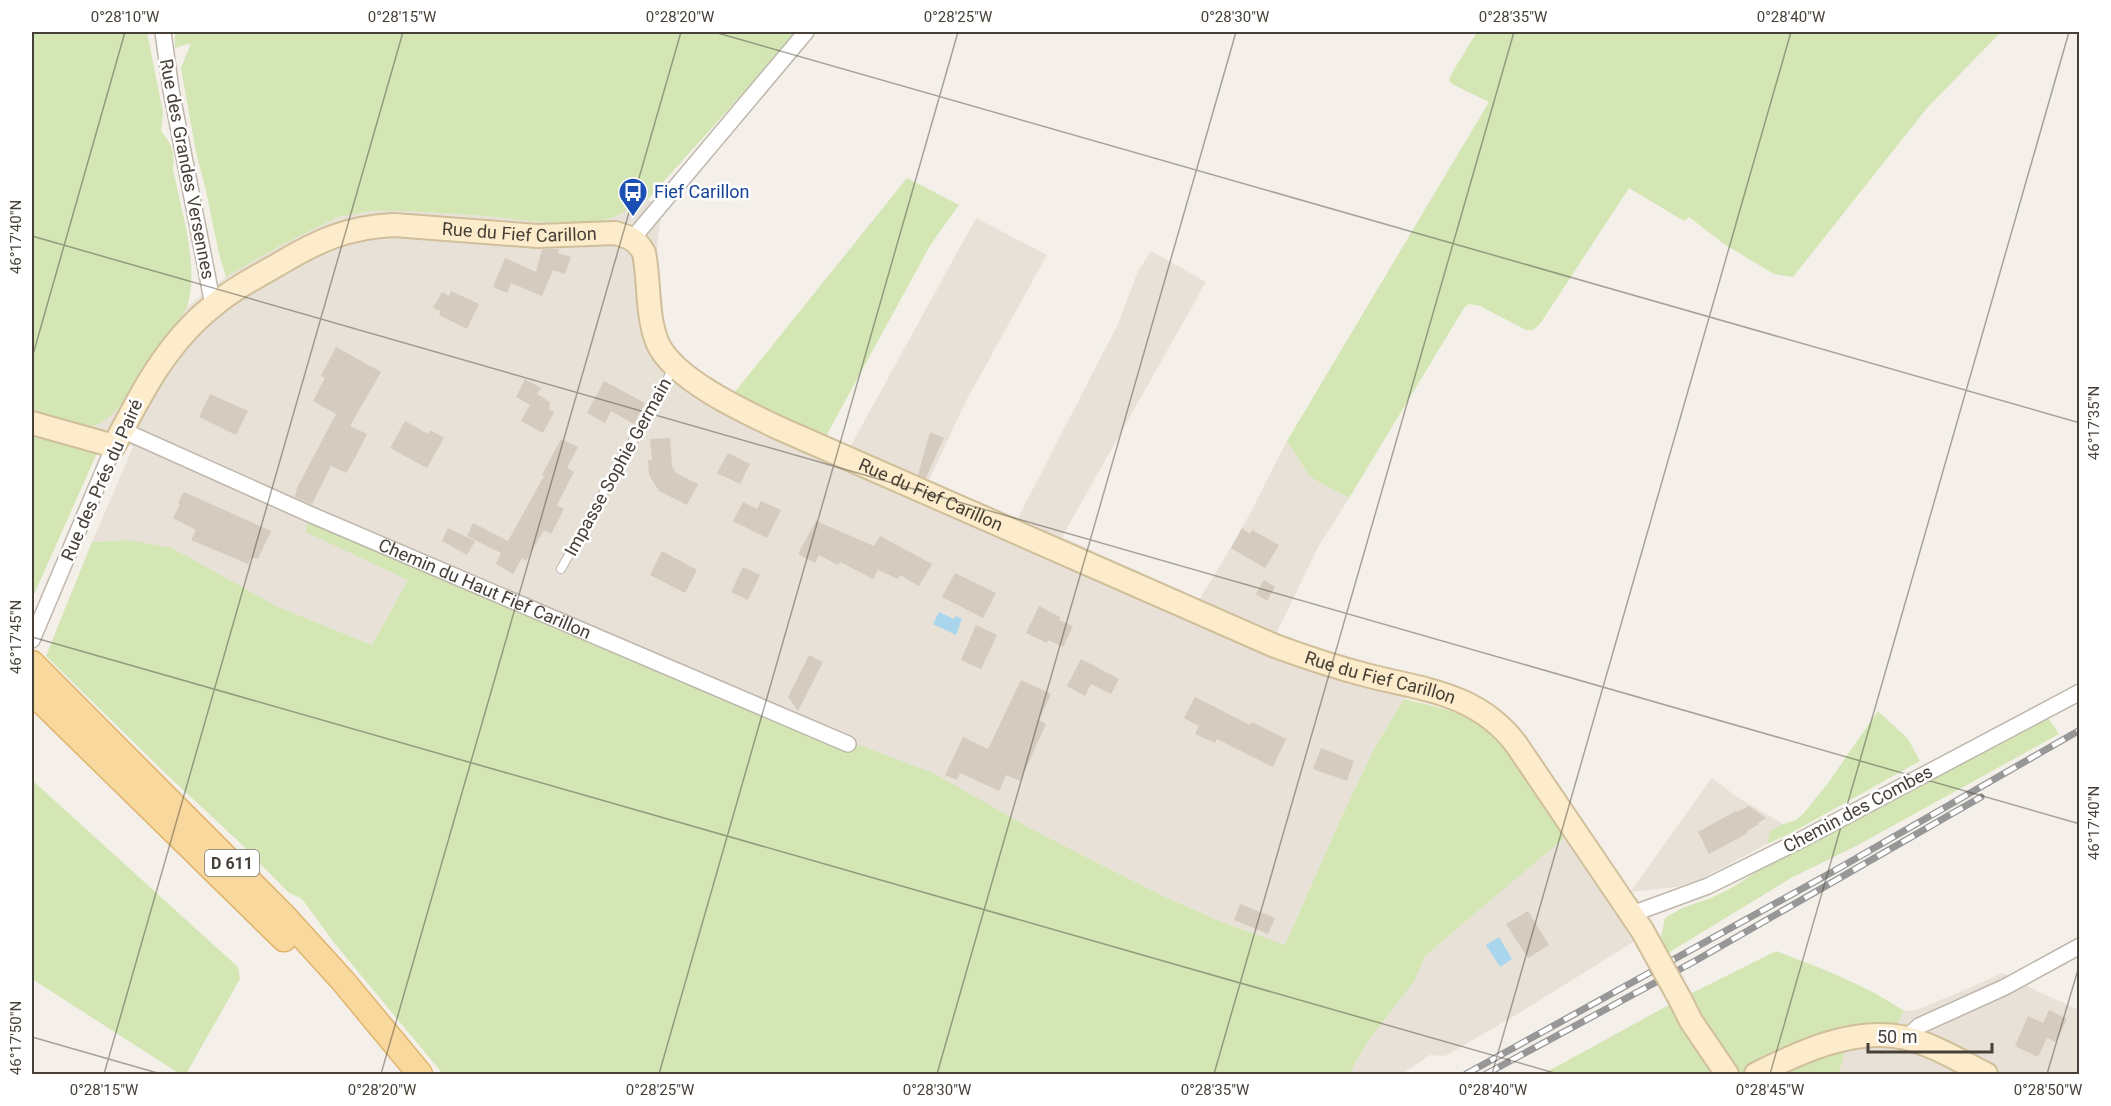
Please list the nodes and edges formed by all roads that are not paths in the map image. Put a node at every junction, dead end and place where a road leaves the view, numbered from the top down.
1 (163, 32) edge
2 (806, 32) edge
3 (633, 238) junction
4 (213, 305) junction
5 (675, 365) junction
6 (32, 423) edge
7 (118, 438) junction
8 (561, 569) dead end
9 (32, 640) edge
10 (32, 663) edge
11 (32, 679) edge
12 (32, 692) edge
13 (2079, 692) edge
14 (848, 744) dead end
15 (1637, 922) junction
16 (2079, 946) edge
17 (333, 987) junction
18 (1906, 1038) junction
19 (407, 1074) edge
20 (420, 1074) edge
21 (1727, 1074) edge
22 (1756, 1074) edge
23 (1986, 1074) edge

1 - 4 street, Rue des Grandes Versennes
2 - 3 street
3 - 4 street, Rue du Fief Carillon
3 - 5 street, Rue du Fief Carillon
4 - 7 street, Rue des Prés du Pairé
5 - 8 lane, Impasse Sophie Germain
5 - 15 street, Rue du Fief Carillon
6 - 7 street, Chemin du Haut Fief Carillon
7 - 9 street, Rue des Prés du Pairé
7 - 14 street, Chemin du Haut Fief Carillon
10 - 20 main road, D 611
11 - 17 main road, D 611
12 - 17 main road
13 - 15 street, Chemin des Combes
15 - 21 street, Rue du Fief Carillon, bridge
16 - 18 street
17 - 19 main road, D 611
18 - 22 street
18 - 23 street

